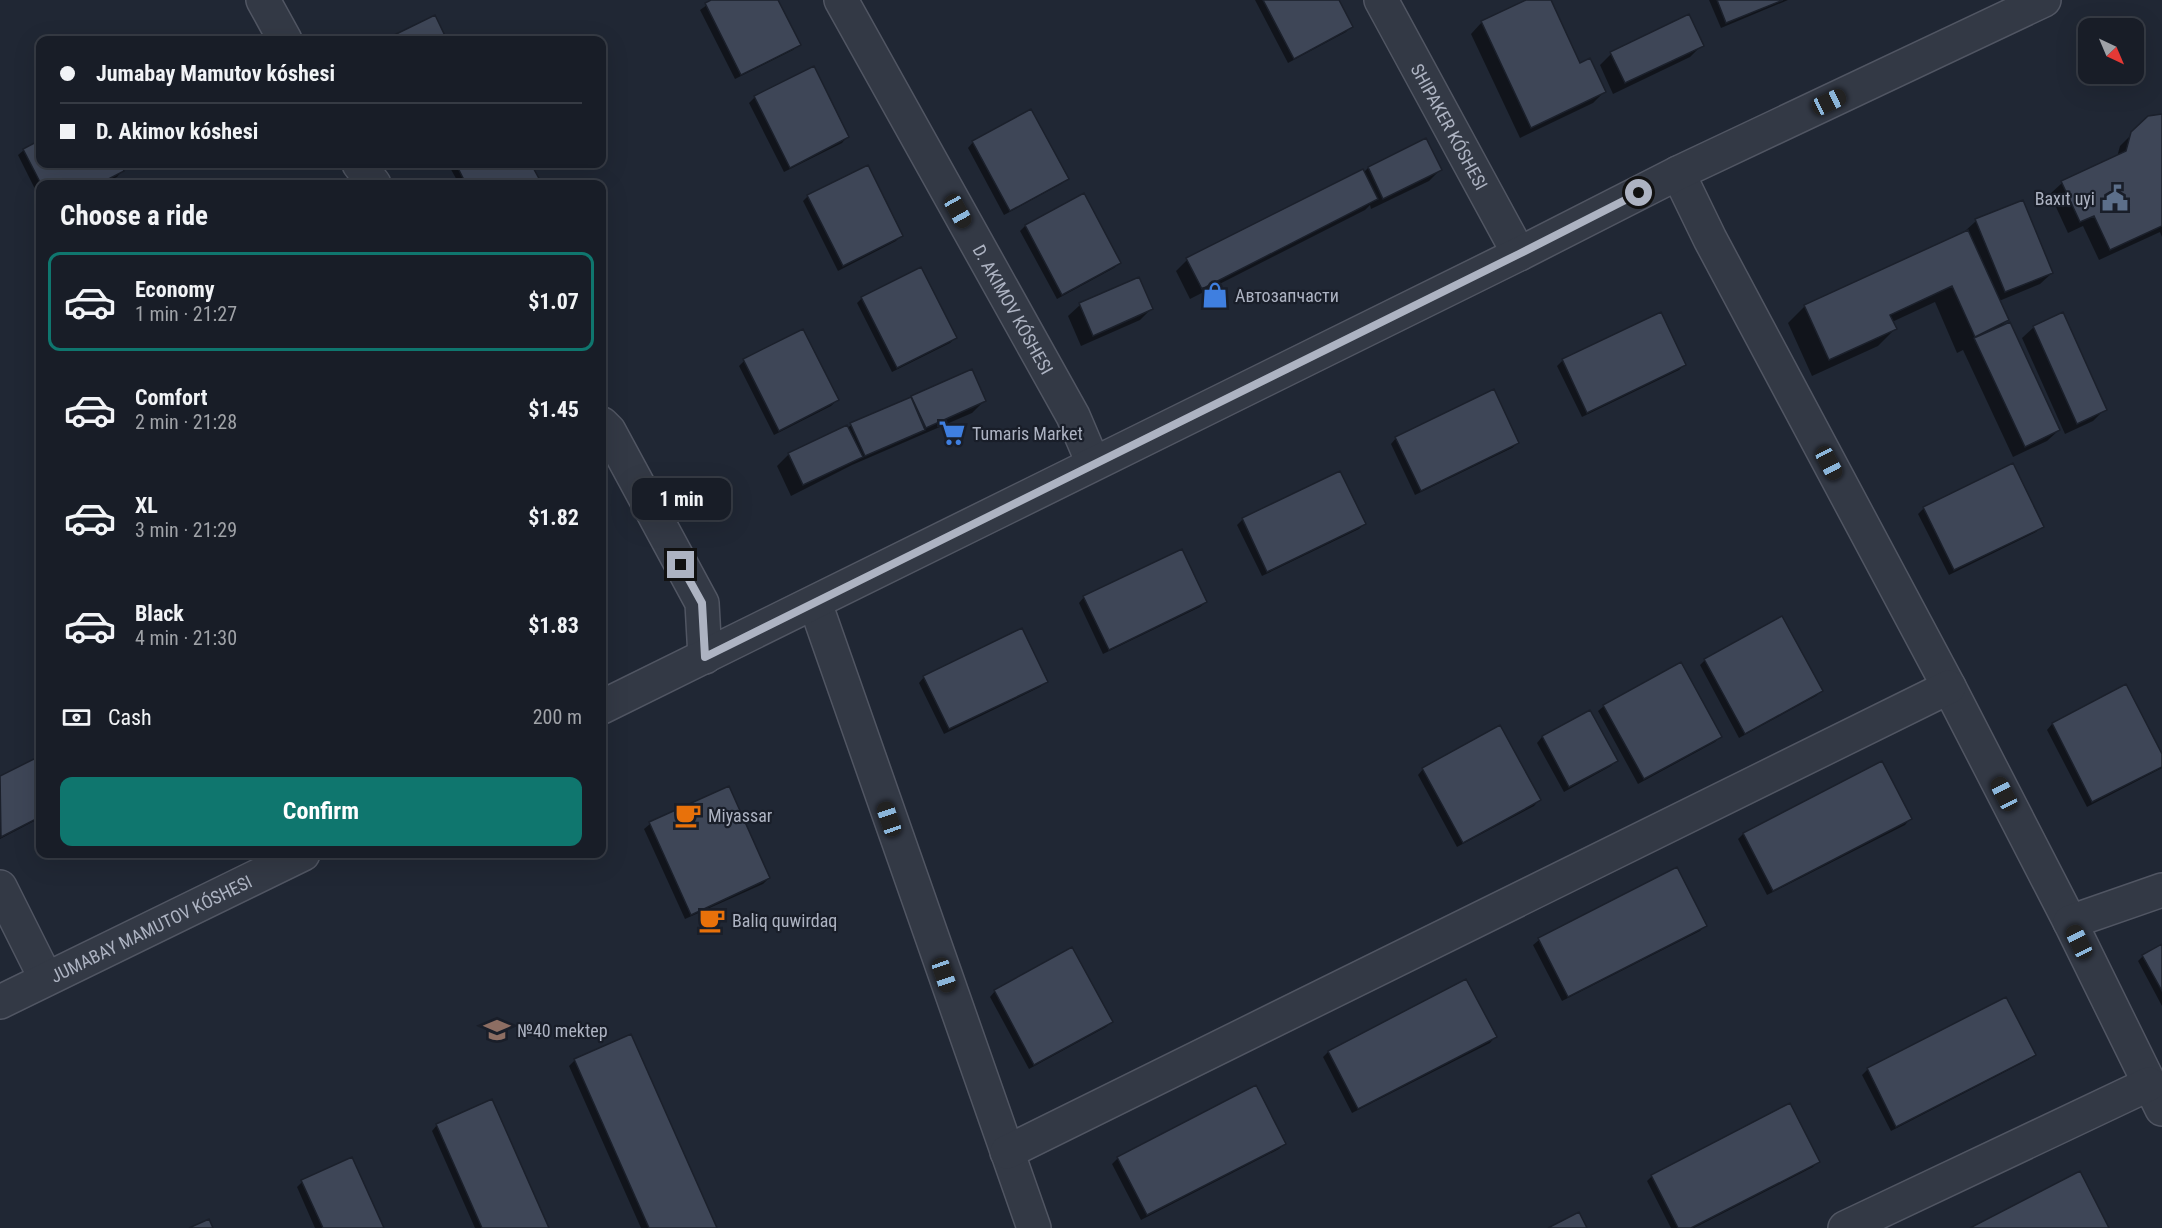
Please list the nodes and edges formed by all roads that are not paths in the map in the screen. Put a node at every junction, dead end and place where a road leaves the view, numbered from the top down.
1 (263, 0) edge
2 (841, 0) edge
3 (1381, 0) edge
4 (2044, 0) edge
5 (283, 36) edge
6 (1678, 173) junction
7 (1519, 254) junction
8 (606, 428) edge
9 (1094, 463) junction
10 (814, 603) junction
11 (705, 657) junction
12 (1949, 687) junction
13 (606, 705) edge
14 (295, 858) edge
15 (0, 887) edge
16 (2162, 890) edge
17 (2070, 922) junction
18 (46, 979) junction
19 (0, 1002) edge
20 (2156, 1097) edge
21 (1007, 1152) junction
22 (1034, 1228) edge
23 (1845, 1228) edge

1 - 5 street
2 - 9 street, D. AKIMOV KÓSHESI
3 - 7 street
4 - 6 street
6 - 7 street
6 - 12 street
7 - 9 street
8 - 11 street
9 - 10 street
10 - 11 street
10 - 21 street
11 - 13 street
12 - 17 street
12 - 21 street
14 - 18 street, JUMABAY MAMUTOV KÓSHESI
15 - 18 street
16 - 17 street
17 - 20 street
18 - 19 street, JUMABAY MAMUTOV KÓSHESI
20 - 23 street
21 - 22 street

